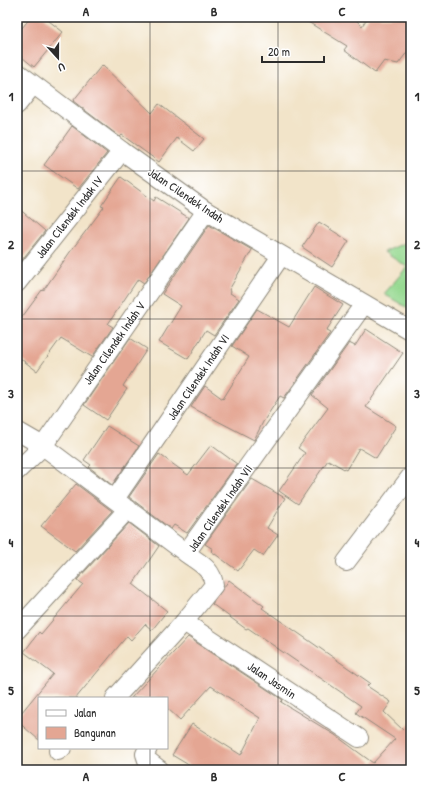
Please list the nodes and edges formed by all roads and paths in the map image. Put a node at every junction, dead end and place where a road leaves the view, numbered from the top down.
1 (17, 72) edge
2 (33, 85) junction
3 (17, 105) edge
4 (122, 151) junction
5 (206, 211) junction
6 (281, 256) junction
7 (17, 283) edge
8 (364, 304) junction
9 (411, 331) edge
10 (17, 431) edge
11 (43, 446) junction
12 (17, 471) edge
13 (411, 476) edge
14 (122, 504) junction
15 (186, 553) junction
16 (346, 562) dead end
17 (184, 622) junction
18 (17, 630) edge
19 (116, 697) edge
20 (359, 738) dead end
21 (148, 749) edge
22 (160, 770) edge

1 - 2 street, Jalan Cilendek Indah
2 - 3 street
2 - 4 street, Jalan Cilendek Indah
4 - 5 street, Jalan Cilendek Indah
4 - 7 street, Jalan Cilendek Indak IV
5 - 6 street, Jalan Cilendek Indah
5 - 11 street, Jalan Cilendek Indah V
6 - 8 street, Jalan Cilendek Indah
6 - 14 street, Jalan Cilendek Indah VI
8 - 9 street, Jalan Cilendek Indah
8 - 15 street, Jalan Cilendek Indah VII
10 - 11 street
11 - 12 street, Jalan Cilendek Indah V
11 - 14 street
13 - 16 street
14 - 15 street
14 - 18 street, Jalan Cilendek Indah VI
15 - 17 street, Jalan Cilendek Indah VII
17 - 19 street, Jalan Cilendek Indah VII
17 - 20 street, Jalan Jasmin
21 - 22 street

